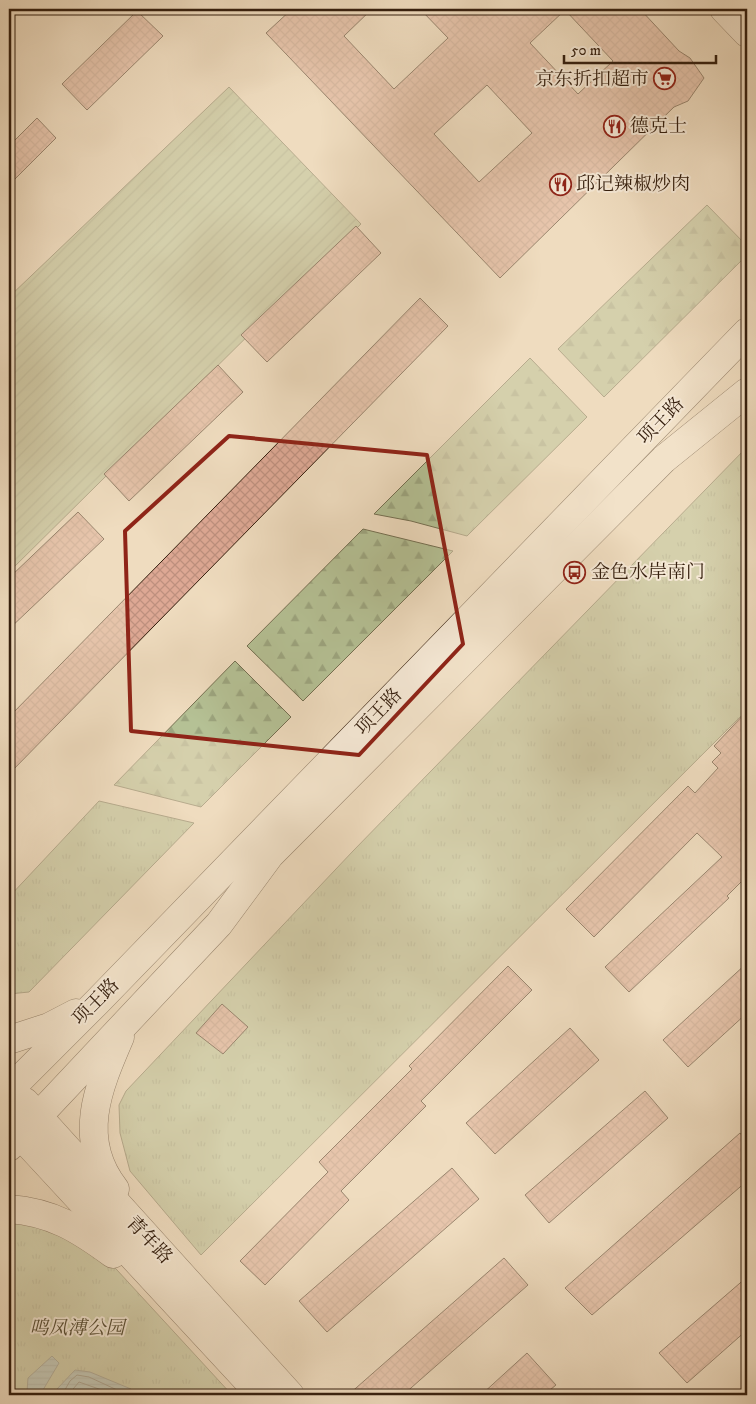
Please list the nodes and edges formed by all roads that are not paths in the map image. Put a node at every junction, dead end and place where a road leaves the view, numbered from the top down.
1 (724, 9) edge
2 (747, 33) edge
3 (747, 332) edge
4 (747, 392) edge
5 (97, 1002) junction
6 (126, 1023) junction
7 (9, 1040) edge
8 (10, 1087) edge
9 (37, 1116) junction
10 (12, 1135) edge
11 (9, 1209) edge
12 (173, 1284) junction
13 (261, 1395) edge
14 (290, 1395) edge

1 - 2 main road
3 - 5 main road, 项王路
4 - 6 main road, 项王路
5 - 7 main road
5 - 8 main road, 项王路
6 - 9 main road, 项王路
6 - 12 main road
8 - 9 main road, 青年路
9 - 10 main road, 项王路
9 - 12 main road, 青年路
10 - 12 main road, 青年路
11 - 12 main road
12 - 13 main road, 青年路
12 - 14 main road, 青年路

